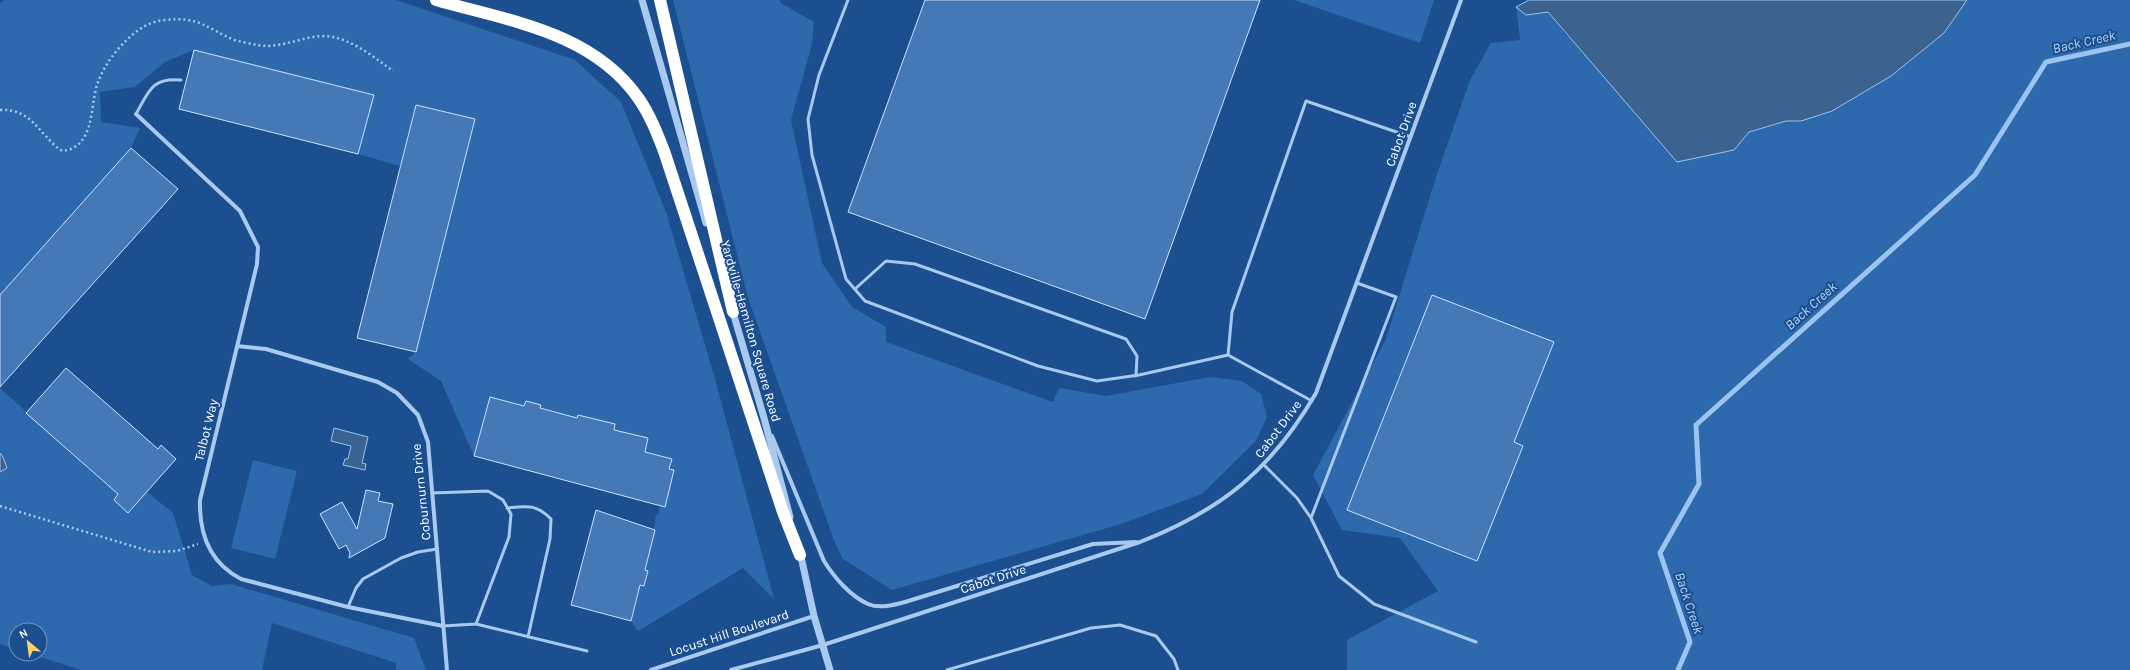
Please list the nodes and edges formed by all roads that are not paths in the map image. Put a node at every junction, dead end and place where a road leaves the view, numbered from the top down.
1 (436, 0) edge
2 (642, 0) edge
3 (660, 0) edge
4 (848, 0) edge
5 (1461, 0) edge
6 (181, 80) dead end
7 (136, 114) joint
8 (1411, 137) junction
9 (1357, 283) junction
10 (855, 289) junction
11 (733, 312) junction
12 (237, 346) junction
13 (1228, 355) junction
14 (1136, 376) junction
15 (1312, 400) junction
16 (764, 418) junction
17 (1264, 465) junction
18 (432, 493) junction
19 (507, 508) junction
20 (1311, 518) junction
21 (1140, 542) junction
22 (437, 549) junction
23 (800, 555) junction
24 (348, 607) junction
25 (814, 616) junction
26 (476, 624) junction
27 (443, 626) junction
28 (528, 637) junction
29 (1476, 642) dead end
30 (823, 645) junction
31 (587, 651) dead end
32 (447, 670) edge
33 (651, 670) edge
34 (731, 670) edge
35 (830, 670) edge
36 (947, 670) edge
37 (1178, 670) edge

1 - 23 highway
2 - 11 street, Yardville-Hamilton Square Road
3 - 11 highway
4 - 10 lane
5 - 8 street, Cabot Drive
6 - 7 lane
7 - 12 street, Talbot Way
8 - 9 street, Cabot Drive
8 - 13 lane
9 - 15 street, Cabot Drive
9 - 20 lane
10 - 14 lane
10 - 14 lane
11 - 16 street, Yardville-Hamilton Square Road
12 - 18 street, Coburnurn Drive
12 - 24 street, Talbot Way
13 - 14 lane
13 - 15 lane
15 - 17 street, Cabot Drive
16 - 21 street
16 - 23 street, Yardville-Hamilton Square Road
17 - 20 lane
17 - 21 street, Cabot Drive
18 - 19 lane
18 - 22 street, Coburnurn Drive
19 - 26 lane
19 - 28 lane
20 - 29 lane
21 - 30 street, Cabot Drive
22 - 24 lane
22 - 27 street, Coburnurn Drive
23 - 25 street, Yardville-Hamilton Square Road
24 - 27 street, Talbot Way
25 - 30 street, Yardville-Hamilton Square Road
25 - 33 street, Locust Hill Boulevard
26 - 27 lane
26 - 28 lane
27 - 32 street, Coburnurn Drive
28 - 31 lane
30 - 34 street
30 - 35 street, Yardville-Hamilton Square Road
36 - 37 lane

